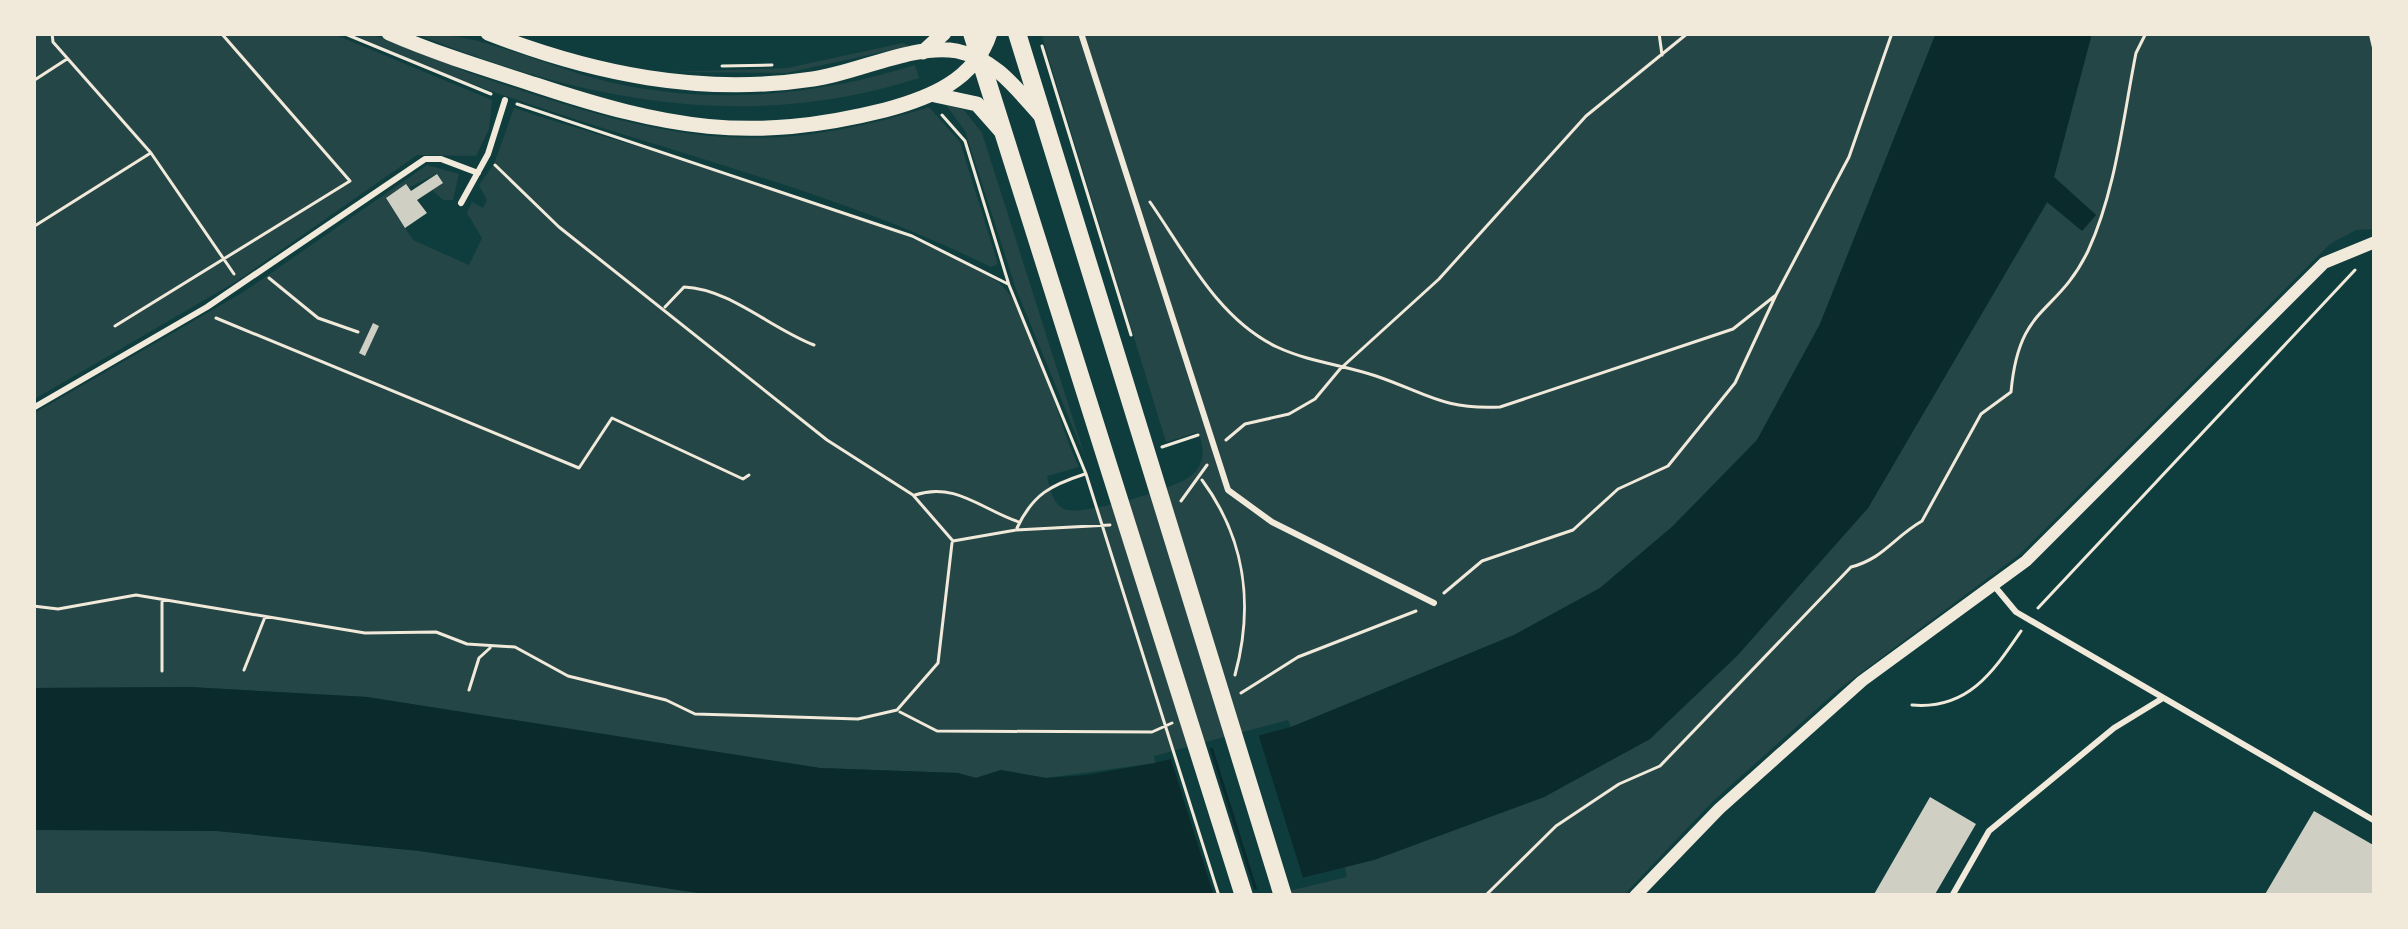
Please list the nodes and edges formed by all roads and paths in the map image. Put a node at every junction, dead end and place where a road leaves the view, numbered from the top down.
1 (52, 33) edge
2 (221, 33) edge
3 (343, 33) edge
4 (389, 33) edge
5 (488, 33) edge
6 (944, 33) edge
7 (972, 33) edge
8 (990, 33) edge
9 (1017, 33) edge
10 (1081, 33) edge
11 (1659, 33) edge
12 (1688, 33) edge
13 (1892, 33) edge
14 (2146, 33) edge
15 (2371, 33) edge
16 (920, 54) junction
17 (2375, 54) edge
18 (1662, 58) junction
19 (68, 59) junction
20 (980, 59) junction
21 (775, 65) dead end
22 (717, 66) dead end
23 (33, 80) edge
24 (932, 95) junction
25 (505, 100) junction
26 (1045, 122) junction
27 (1003, 134) junction
28 (151, 153) junction
29 (488, 154) junction
30 (478, 173) junction
31 (1130, 194) junction
32 (461, 203) dead end
33 (33, 227) edge
34 (2375, 242) edge
35 (224, 261) junction
36 (2362, 263) dead end
37 (262, 272) junction
38 (1010, 285) junction
39 (1776, 295) junction
40 (207, 307) junction
41 (665, 308) junction
42 (115, 326) dead end
43 (358, 332) dead end
44 (814, 345) dead end
45 (1340, 369) junction
46 (33, 408) edge
47 (1205, 432) junction
48 (1167, 446) dead end
49 (1212, 451) junction
50 (1086, 474) junction
51 (749, 475) dead end
52 (1201, 478) junction
53 (913, 495) junction
54 (1179, 502) dead end
55 (1019, 522) junction
56 (1111, 525) dead end
57 (1016, 530) junction
58 (953, 541) junction
59 (1996, 587) junction
60 (162, 600) junction
61 (1434, 603) joint
62 (33, 606) edge
63 (266, 616) junction
64 (2030, 620) junction
65 (492, 647) junction
66 (244, 670) dead end
67 (162, 671) dead end
68 (1233, 680) dead end
69 (470, 690) dead end
70 (2163, 698) junction
71 (1912, 705) dead end
72 (2375, 821) edge
73 (47, 896) edge
74 (55, 896) edge
75 (1219, 896) edge
76 (1244, 896) edge
77 (1283, 896) edge
78 (1484, 896) edge
79 (1635, 896) edge
80 (1952, 896) edge

1 - 19 path
2 - 35 path
3 - 25 path
4 - 24 street
5 - 16 street
6 - 16 street
7 - 20 main road
8 - 20 street
9 - 26 main road
10 - 31 lane
11 - 18 path
12 - 18 path
13 - 39 path
14 - 78 path
15 - 17 path
16 - 20 street
18 - 45 path
19 - 23 path
19 - 28 path
20 - 24 street
20 - 26 street
20 - 27 main road
21 - 22 path
24 - 27 street
24 - 38 path
25 - 29 lane
25 - 38 path
26 - 77 main road
27 - 76 main road
28 - 33 path
28 - 35 path
29 - 30 lane
29 - 41 path
30 - 32 lane
30 - 37 lane
31 - 45 path
31 - 47 lane
34 - 59 street
35 - 42 path
36 - 64 path
37 - 40 lane
37 - 43 path
38 - 50 path
39 - 45 path
39 - 61 path
40 - 46 lane
40 - 51 path
41 - 44 path
41 - 53 path
45 - 49 path
47 - 48 path
47 - 49 lane
49 - 52 path
49 - 61 lane
50 - 55 path
50 - 75 path
52 - 54 path
52 - 68 path
53 - 55 path
53 - 58 path
55 - 57 path
56 - 57 path
57 - 58 path
58 - 65 path
59 - 64 lane
59 - 79 street
60 - 62 path
60 - 63 path
60 - 67 path
63 - 65 path
63 - 66 path
64 - 70 lane
64 - 71 path
65 - 69 path
70 - 72 lane
70 - 80 lane
73 - 74 path

